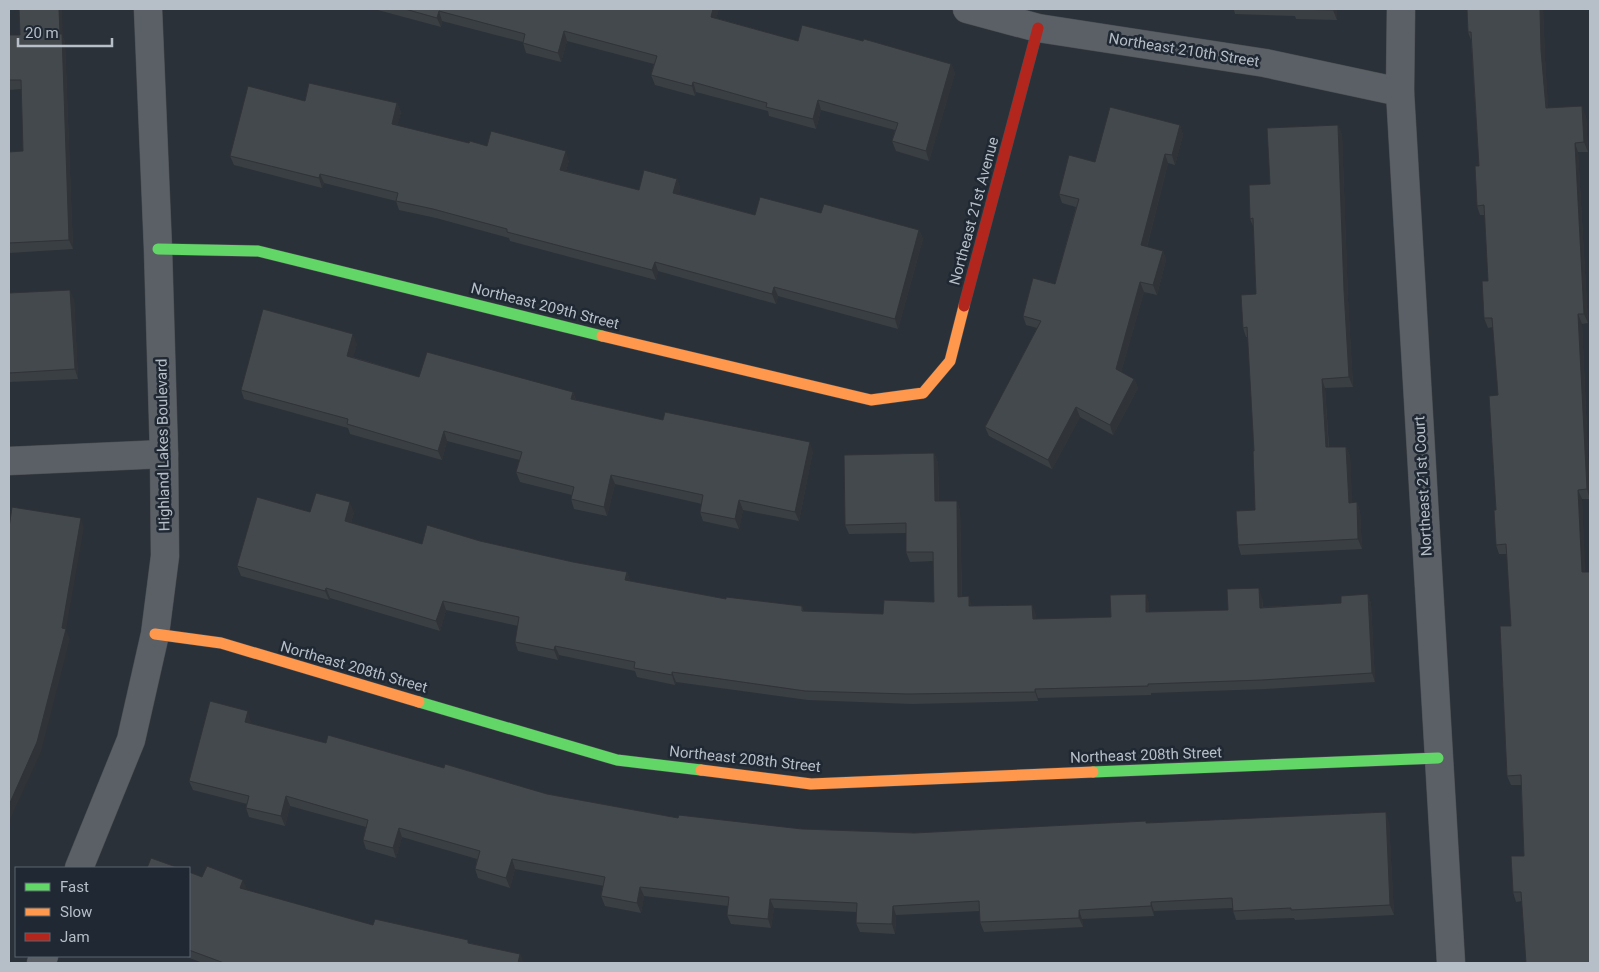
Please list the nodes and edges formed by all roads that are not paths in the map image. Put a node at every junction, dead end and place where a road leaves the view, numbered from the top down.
1 (148, 9) edge
2 (967, 9) edge
3 (1401, 9) edge
4 (1038, 28) junction
5 (1400, 92) junction
6 (158, 249) junction
7 (923, 393) joint
8 (164, 454) junction
9 (9, 461) edge
10 (155, 634) junction
11 (1438, 758) junction
12 (80, 867) edge
13 (1450, 963) edge

1 - 6 street, Highland Lakes Boulevard
2 - 4 street, Northeast 210th Street
3 - 5 street, Northeast 21st Court
4 - 5 street, Northeast 210th Street
4 - 7 street, Northeast 21st Avenue
5 - 11 street, Northeast 21st Court
6 - 7 street, Northeast 209th Street
6 - 8 street, Highland Lakes Boulevard
8 - 9 street
8 - 10 street, Highland Lakes Boulevard
10 - 11 street, Northeast 208th Street
10 - 12 street, Highland Lakes Boulevard
11 - 13 street, Northeast 21st Court

